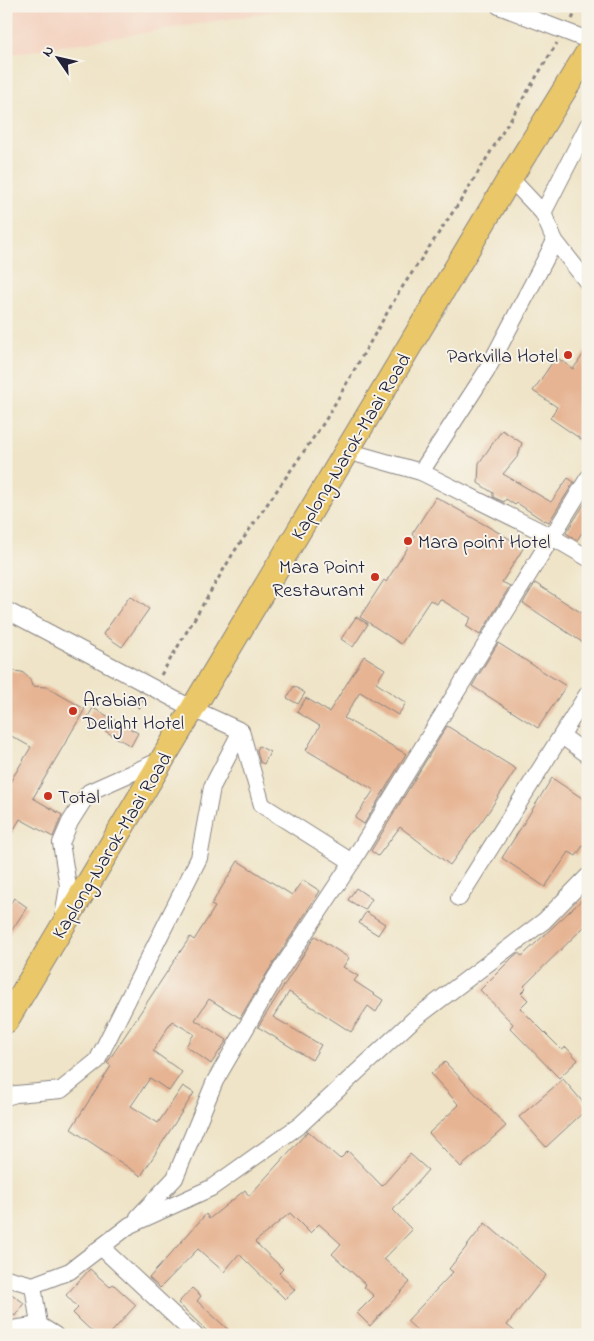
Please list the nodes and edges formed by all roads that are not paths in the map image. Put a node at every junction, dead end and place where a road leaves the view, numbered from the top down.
1 (499, 6) edge
2 (588, 40) edge
3 (588, 52) edge
4 (588, 125) edge
5 (510, 178) junction
6 (543, 213) junction
7 (555, 241) junction
8 (588, 282) edge
9 (347, 451) junction
10 (421, 472) junction
11 (588, 478) edge
12 (552, 537) junction
13 (588, 558) edge
14 (6, 610) edge
15 (588, 693) edge
16 (193, 709) junction
17 (241, 731) junction
18 (562, 736) junction
19 (588, 754) edge
20 (163, 759) junction
21 (352, 862) junction
22 (588, 876) edge
23 (459, 898) dead end
24 (61, 930) junction
25 (6, 1021) edge
26 (6, 1097) edge
27 (130, 1225) junction
28 (102, 1248) junction
29 (6, 1278) edge
30 (33, 1285) junction
31 (39, 1325) junction
32 (6, 1330) edge
33 (55, 1335) edge
34 (195, 1335) edge

1 - 2 street
3 - 5 highway, Kaplong-Narok-Maai Road
4 - 6 street
5 - 6 street
5 - 9 highway, Kaplong-Narok-Maai Road
6 - 7 street
7 - 8 street
7 - 10 street
9 - 10 street
9 - 16 highway, Kaplong-Narok-Maai Road
10 - 12 street
11 - 12 street
12 - 13 street
12 - 21 street
14 - 16 street
15 - 18 street
16 - 17 street
16 - 20 highway, Kaplong-Narok-Maai Road
17 - 21 street
17 - 26 street
18 - 19 street
18 - 23 street
20 - 24 highway, Kaplong-Narok-Maai Road
20 - 24 street
21 - 27 street
22 - 27 street
24 - 25 highway, Kaplong-Narok-Maai Road
27 - 28 street
28 - 30 street
28 - 34 street
29 - 30 street
30 - 31 street
31 - 32 street
31 - 33 street

